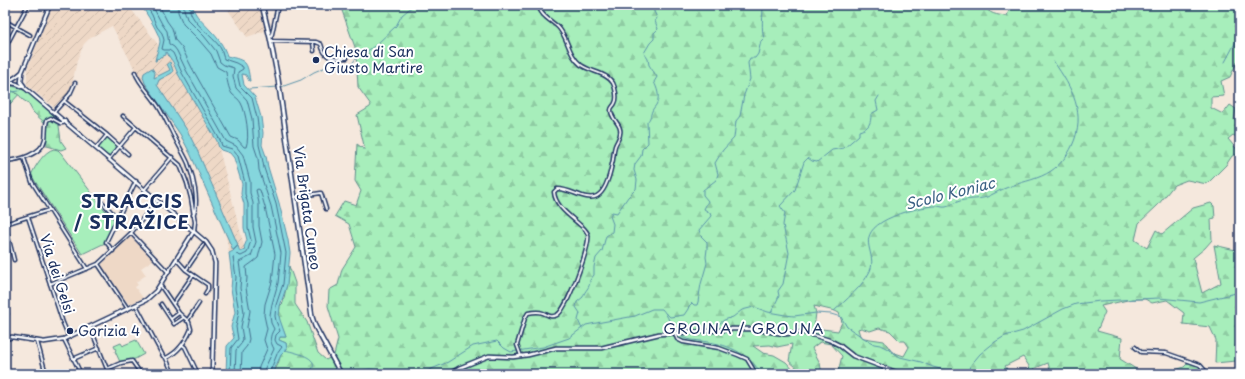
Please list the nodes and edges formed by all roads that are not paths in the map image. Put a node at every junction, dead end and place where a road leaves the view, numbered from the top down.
1 (28, 5) edge
2 (50, 5) edge
3 (262, 5) edge
4 (278, 5) edge
5 (539, 5) edge
6 (5, 21) edge
7 (17, 27) junction
8 (30, 35) dead end
9 (270, 40) junction
10 (313, 42) junction
11 (5, 48) edge
12 (314, 51) dead end
13 (348, 58) dead end
14 (22, 72) junction
15 (135, 72) dead end
16 (6, 82) edge
17 (75, 83) dead end
18 (25, 88) junction
19 (64, 101) junction
20 (54, 112) junction
21 (123, 116) dead end
22 (65, 121) junction
23 (136, 127) junction
24 (107, 135) junction
25 (120, 147) junction
26 (96, 148) junction
27 (128, 154) dead end
28 (172, 157) junction
29 (24, 158) junction
30 (109, 159) junction
31 (5, 161) edge
32 (136, 181) junction
33 (145, 189) junction
34 (295, 197) junction
35 (158, 200) junction
36 (103, 203) dead end
37 (326, 209) dead end
38 (49, 210) junction
39 (193, 215) junction
40 (28, 217) junction
41 (118, 219) junction
42 (5, 224) edge
43 (194, 231) junction
44 (132, 233) junction
45 (203, 245) dead end
46 (113, 251) junction
47 (14, 260) dead end
48 (177, 260) junction
49 (98, 264) junction
50 (87, 269) junction
51 (186, 270) junction
52 (168, 272) junction
53 (193, 275) junction
54 (50, 284) junction
55 (160, 285) junction
56 (205, 294) dead end
57 (199, 303) dead end
58 (161, 304) dead end
59 (173, 304) junction
60 (136, 305) junction
61 (128, 309) junction
62 (179, 313) junction
63 (7, 314) dead end
64 (5, 318) edge
65 (171, 318) junction
66 (184, 318) junction
67 (187, 320) junction
68 (90, 327) junction
69 (675, 333) junction
70 (69, 337) junction
71 (5, 339) edge
72 (64, 339) junction
73 (37, 341) junction
74 (182, 345) junction
75 (1135, 347) dead end
76 (99, 348) junction
77 (520, 354) junction
78 (166, 358) junction
79 (73, 359) junction
80 (107, 369) junction
81 (46, 373) edge
82 (56, 374) edge
83 (81, 374) edge
84 (109, 374) edge
85 (140, 374) edge
86 (174, 374) edge
87 (198, 374) edge
88 (212, 374) edge
89 (341, 374) edge
90 (449, 374) edge
91 (756, 374) edge
92 (901, 374) edge
93 (1208, 374) edge

1 - 7 street
2 - 14 street
3 - 9 main road, Via Brigata Cuneo
4 - 9 street
5 - 77 street
6 - 7 street
7 - 8 street
7 - 11 street
9 - 10 street
9 - 34 main road, Via Brigata Cuneo
10 - 12 street
10 - 13 street
14 - 16 street
14 - 18 street
15 - 39 street
16 - 18 street
17 - 19 street
18 - 20 street
19 - 20 street
19 - 24 street
20 - 22 street
21 - 23 street
22 - 26 street
22 - 29 street
23 - 25 street
23 - 28 street
24 - 25 street
24 - 26 street
25 - 27 street
25 - 30 street
26 - 30 street
28 - 33 street
28 - 39 street
29 - 31 street
29 - 38 street, Via dei Gelsi
30 - 32 street
32 - 33 street
32 - 41 street
33 - 35 street
34 - 37 street
34 - 89 main road, Via Brigata Cuneo
35 - 43 street
35 - 44 street
36 - 41 street
38 - 40 street
38 - 50 street, Via dei Gelsi
39 - 43 street
40 - 42 street
40 - 54 street, Via dei Gelsi
41 - 46 street
42 - 47 street
43 - 48 street
43 - 88 street
44 - 46 street
44 - 52 street
45 - 51 street
46 - 49 street
48 - 51 street
48 - 52 street
49 - 50 street
49 - 61 street
50 - 54 street
51 - 53 street
52 - 55 street
53 - 56 street
53 - 59 street
54 - 70 street, Via dei Gelsi
55 - 59 street
55 - 60 street
57 - 67 street
58 - 65 street
59 - 62 street
60 - 61 street
60 - 78 street
61 - 68 street
62 - 65 street
62 - 66 street
63 - 64 street
65 - 66 street
66 - 67 street
67 - 74 street
68 - 70 street
68 - 76 street
69 - 77 street
69 - 91 street
69 - 92 street
70 - 72 street
71 - 73 street
72 - 73 street
72 - 79 street
73 - 81 street
74 - 78 street
74 - 87 street
75 - 93 street
76 - 79 street
76 - 80 street
77 - 90 street
78 - 86 street
79 - 83 street
80 - 84 street
80 - 85 street
81 - 82 street

